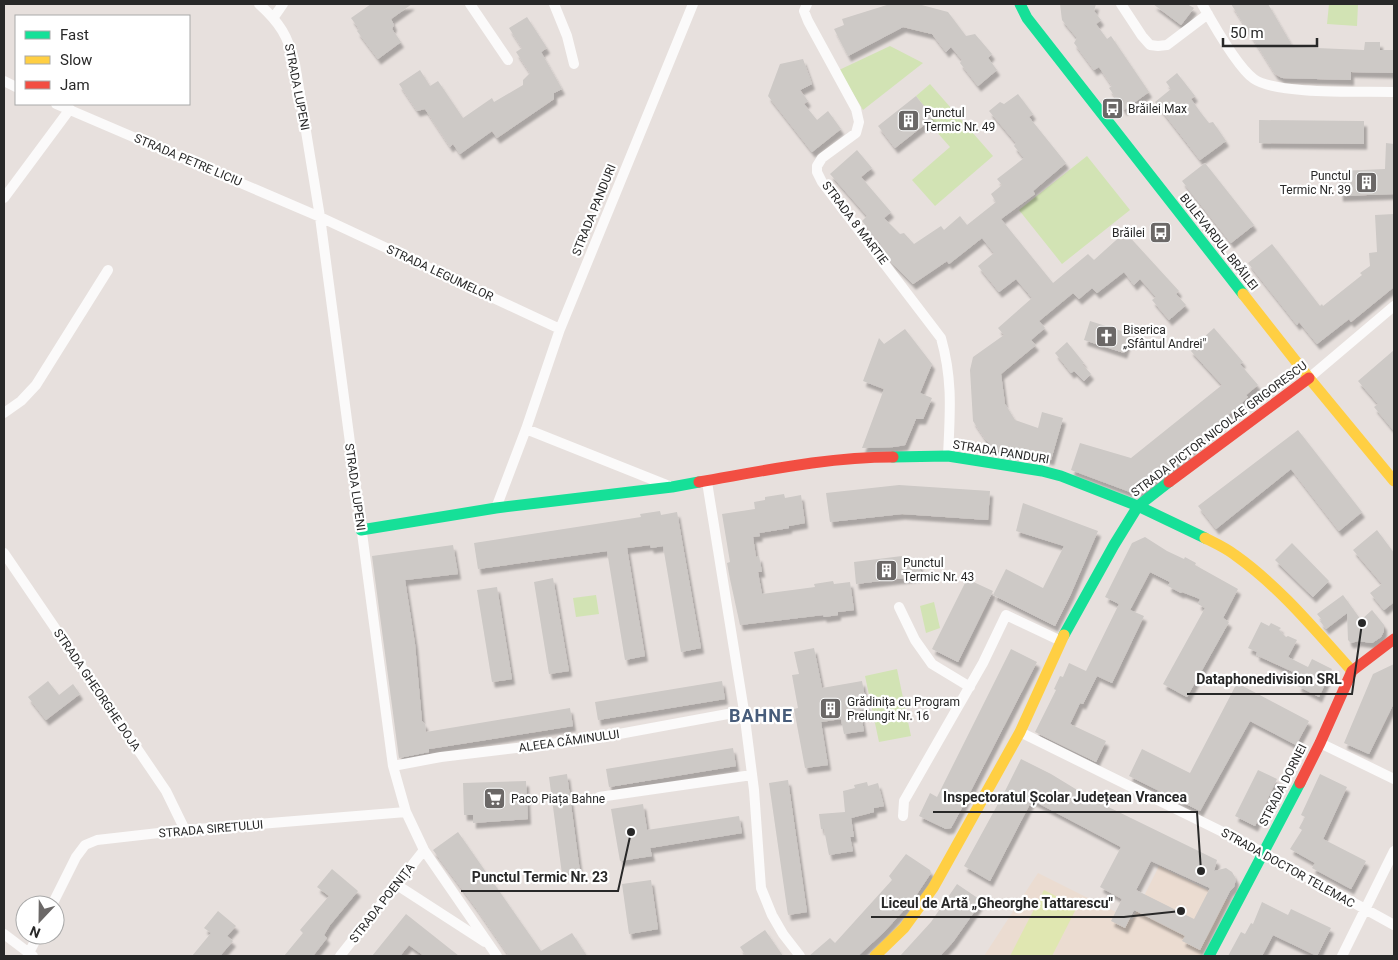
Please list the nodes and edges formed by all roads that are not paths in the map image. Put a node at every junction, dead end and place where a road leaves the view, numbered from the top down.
1 (259, 4) edge
2 (283, 4) edge
3 (470, 4) edge
4 (554, 4) edge
5 (693, 4) edge
6 (806, 4) edge
7 (1008, 4) edge
8 (1020, 4) edge
9 (1027, 4) edge
10 (1121, 4) edge
11 (1202, 4) edge
12 (1208, 14) junction
13 (274, 17) junction
14 (1027, 18) junction
15 (508, 60) dead end
16 (574, 64) dead end
17 (1394, 92) edge
18 (58, 105) edge
19 (70, 110) junction
20 (4, 198) edge
21 (320, 217) junction
22 (108, 270) dead end
23 (1394, 306) edge
24 (560, 329) junction
25 (1309, 378) junction
26 (4, 413) edge
27 (526, 429) junction
28 (948, 456) junction
29 (1394, 481) edge
30 (707, 482) junction
31 (672, 487) junction
32 (1138, 506) junction
33 (496, 508) junction
34 (361, 530) junction
35 (4, 553) edge
36 (899, 607) dead end
37 (1394, 639) edge
38 (1061, 641) junction
39 (1352, 672) junction
40 (970, 687) junction
41 (744, 711) junction
42 (1020, 732) junction
43 (1320, 743) junction
44 (393, 766) junction
45 (752, 775) junction
46 (1394, 779) edge
47 (599, 797) dead end
48 (406, 812) junction
49 (903, 816) dead end
50 (185, 830) junction
51 (424, 850) junction
52 (1394, 851) edge
53 (1263, 852) junction
54 (397, 885) junction
55 (57, 895) edge
56 (1365, 910) junction
57 (1394, 925) edge
58 (4, 934) edge
59 (490, 946) junction
60 (31, 955) edge
61 (340, 956) edge
62 (497, 956) edge
63 (800, 956) edge
64 (875, 956) edge
65 (1209, 956) edge
66 (1342, 956) edge

1 - 13 street, STRADA LUPENI
2 - 13 street
3 - 15 street
4 - 16 street
5 - 24 street, STRADA PANDURI
6 - 28 street, STRADA 8 MARTIE
7 - 14 street, BULEVARDUL BRĂILEI
8 - 14 street, BULEVARDUL BRĂILEI
9 - 14 street
10 - 12 street
11 - 12 street
12 - 17 street
13 - 21 street, STRADA LUPENI
14 - 25 street, BULEVARDUL BRĂILEI
18 - 19 street, STRADA PETRE LICIU
19 - 20 street
19 - 21 street, STRADA PETRE LICIU
21 - 24 street, STRADA LEGUMELOR
21 - 34 street, STRADA LUPENI
22 - 26 street
23 - 25 street, STRADA PICTOR NICOLAE GRIGORESCU
24 - 27 street, STRADA PANDURI
25 - 29 street, BULEVARDUL BRĂILEI
25 - 32 street, STRADA PICTOR NICOLAE GRIGORESCU
27 - 31 street, STRADA PANDURI
27 - 33 street, STRADA PANDURI
28 - 30 street, STRADA PANDURI
28 - 32 street, STRADA PANDURI
30 - 31 street, STRADA PANDURI
30 - 41 street
31 - 33 street, STRADA PANDURI
32 - 38 street, STRADA PICTOR NICOLAE GRIGORESCU
32 - 39 street, STRADA PANDURI
33 - 34 street, STRADA PANDURI
34 - 44 street, STRADA LUPENI
35 - 50 street, STRADA GHEORGHE DOJA
36 - 40 street
37 - 39 street, STRADA DORNEI
38 - 40 street
38 - 42 street, STRADA PICTOR NICOLAE GRIGORESCU
39 - 43 street, STRADA DORNEI
40 - 49 street
41 - 44 street, ALEEA CĂMINULUI
41 - 45 street
42 - 53 street, STRADA DOCTOR TELEMAC
42 - 64 street, STRADA PICTOR NICOLAE GRIGORESCU
43 - 46 street
43 - 53 street, STRADA DORNEI
44 - 48 street, STRADA LUPENI
45 - 47 street
45 - 63 street
48 - 50 street, STRADA SIRETULUI
48 - 51 street, STRADA LUPENI
50 - 55 street, STRADA SIRETULUI
51 - 54 street, STRADA POENIȚA
51 - 59 street, STRADA LUPENI
52 - 56 street
53 - 56 street, STRADA DOCTOR TELEMAC
53 - 65 street, STRADA DORNEI
54 - 59 street
54 - 61 street, STRADA POENIȚA
56 - 57 street, STRADA DOCTOR TELEMAC
56 - 66 street
58 - 60 street
59 - 62 street, STRADA LUPENI

